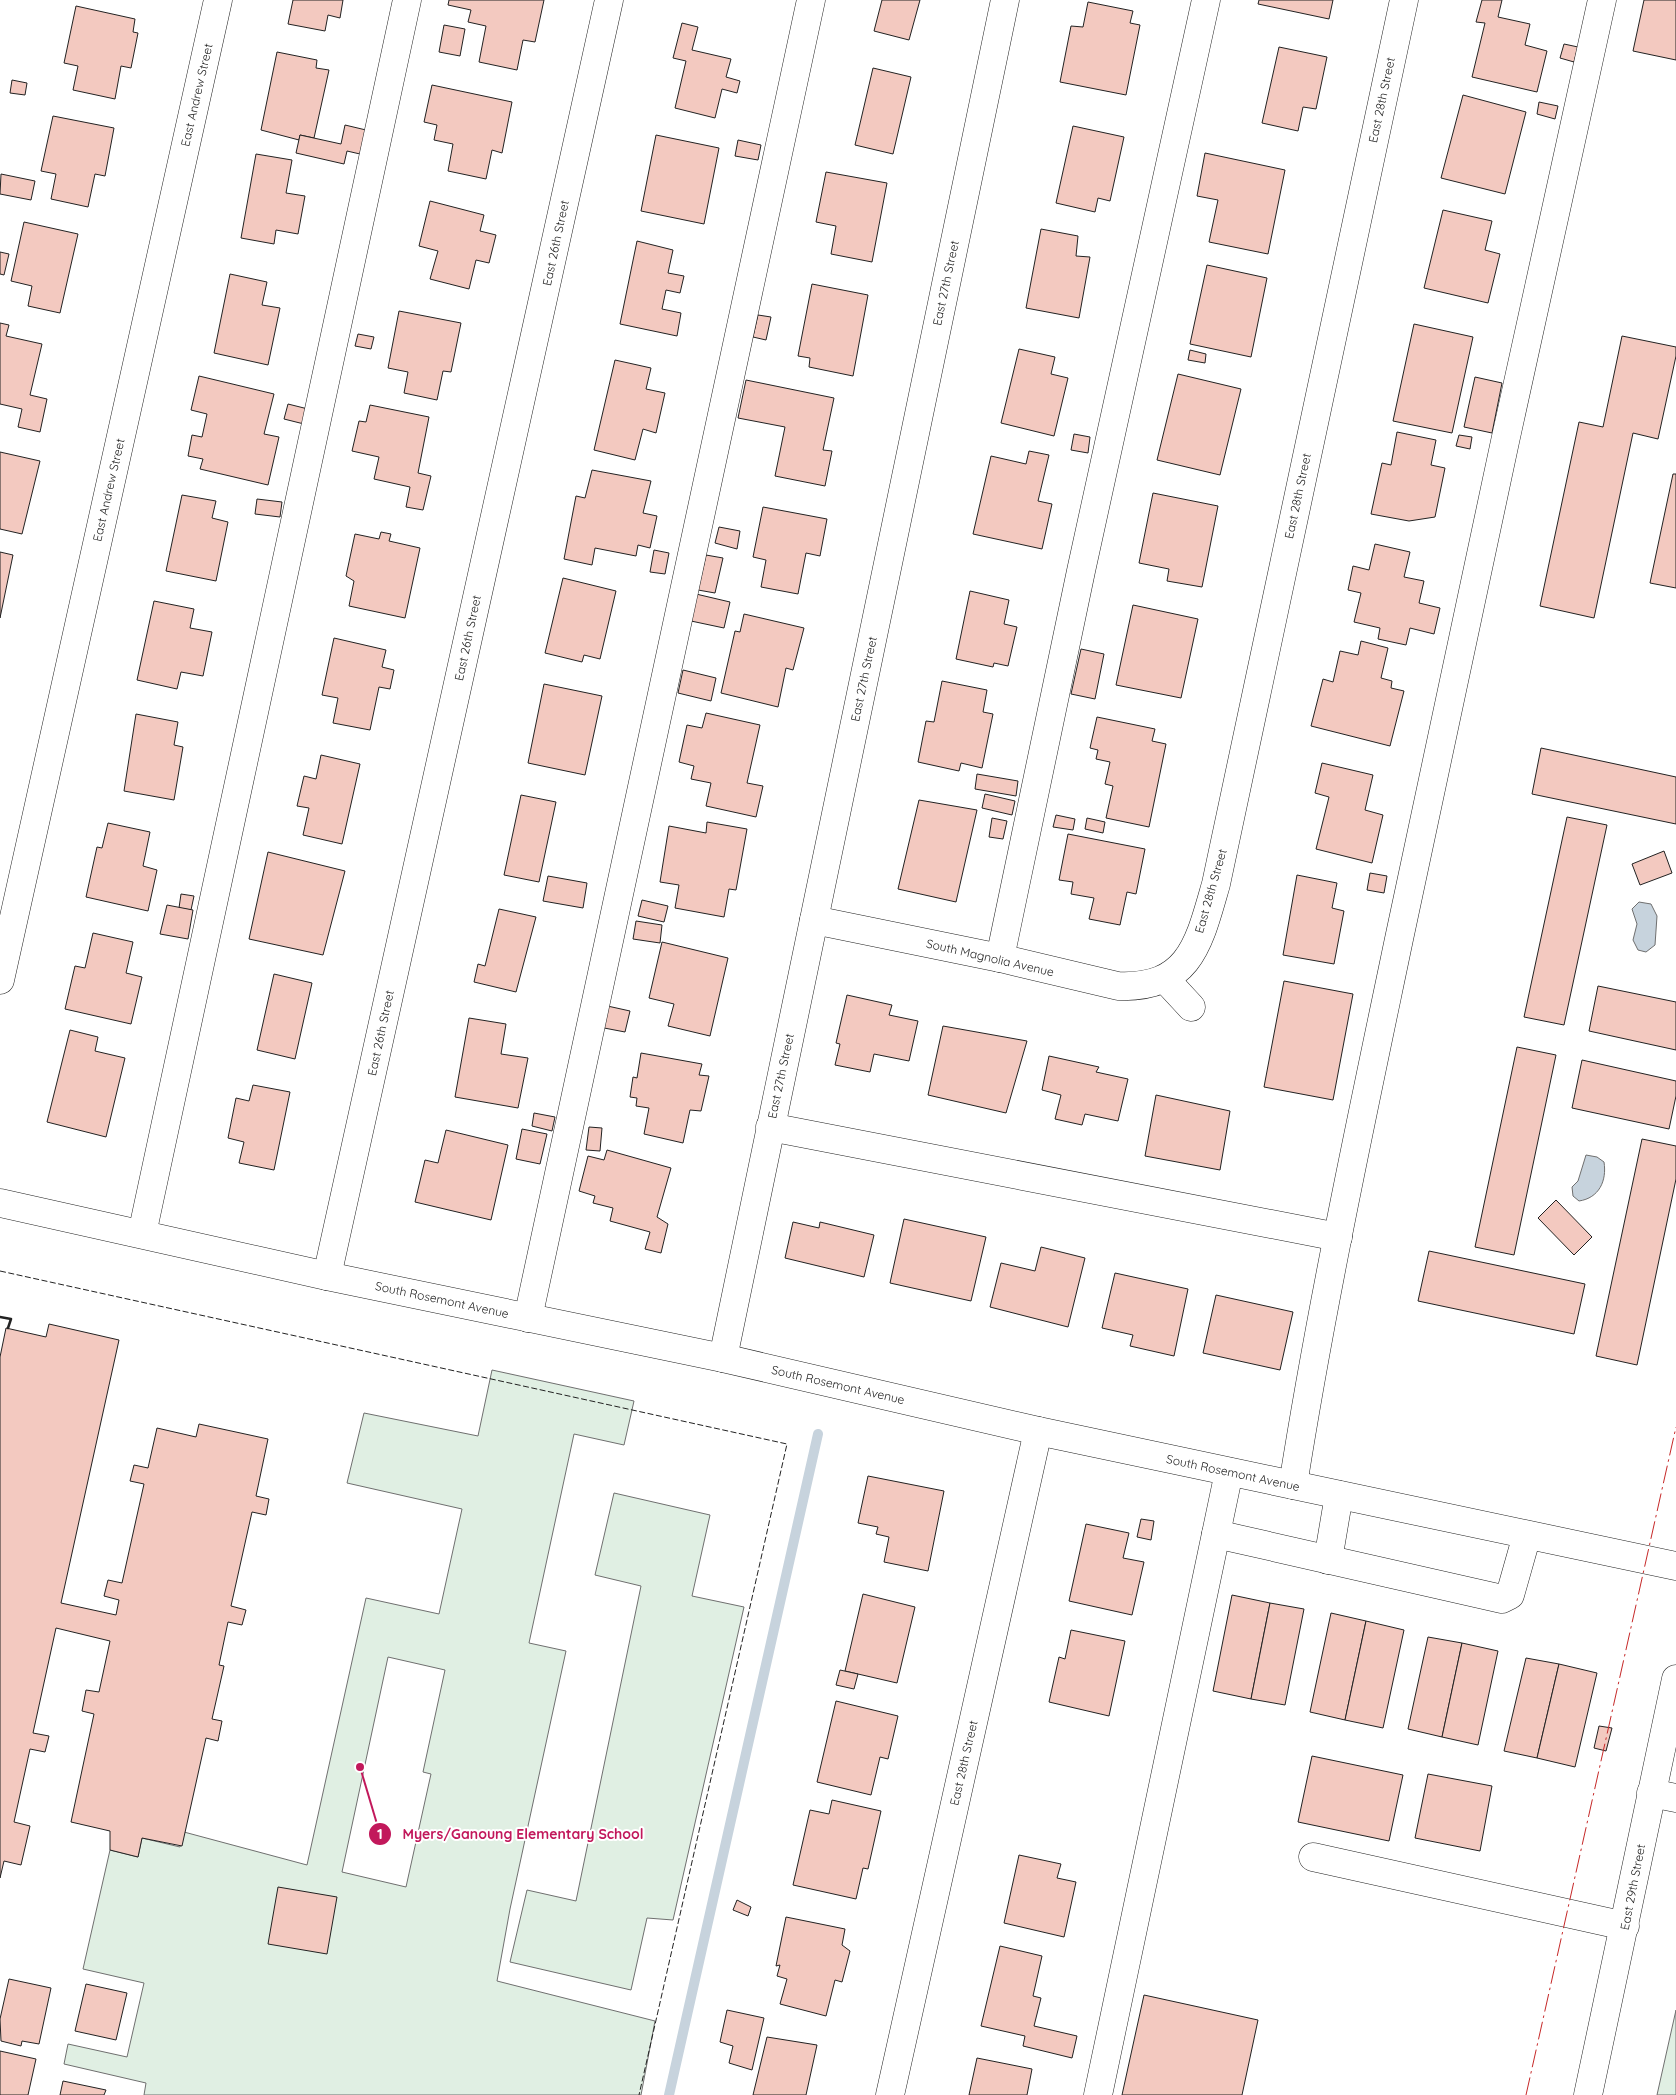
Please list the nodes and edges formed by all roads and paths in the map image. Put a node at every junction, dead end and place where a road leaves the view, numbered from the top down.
1 (218, 0) edge
2 (407, 0) edge
3 (609, 0) edge
4 (812, 0) edge
5 (1005, 0) edge
6 (1206, 0) edge
7 (1404, 0) edge
8 (1602, 0) edge
9 (814, 920) junction
10 (1000, 958) junction
11 (0, 980) edge
12 (1166, 980) junction
13 (1191, 1007) dead end
14 (770, 1127) junction
15 (0, 1203) edge
16 (142, 1234) junction
17 (1338, 1237) junction
18 (327, 1276) junction
19 (528, 1318) junction
20 (722, 1358) junction
21 (1038, 1431) junction
22 (1230, 1472) junction
23 (1293, 1485) junction
24 (1339, 1495) junction
25 (1216, 1534) junction
26 (1528, 1534) junction
27 (1328, 1560) junction
28 (1676, 1566) edge
29 (1676, 1679) edge
30 (1664, 1796) edge
31 (1313, 1857) dead end
32 (1625, 1926) junction
33 (890, 2095) edge
34 (1098, 2095) edge
35 (1588, 2095) edge

1 - 11 street, East Andrew Street
2 - 16 street
3 - 18 street, East 26th Street
4 - 19 street
5 - 9 street, East 27th Street
6 - 10 street
7 - 12 street, East 28th Street
8 - 17 street
9 - 10 street, South Magnolia Avenue
9 - 14 street, East 27th Street
10 - 12 street, South Magnolia Avenue
12 - 13 street
14 - 17 street
14 - 20 street, East 27th Street
15 - 16 street, South Rosemont Avenue
16 - 18 street, South Rosemont Avenue
17 - 23 street
18 - 19 street, South Rosemont Avenue
19 - 20 street, South Rosemont Avenue
20 - 21 street, South Rosemont Avenue
21 - 22 street, South Rosemont Avenue
21 - 33 street, East 28th Street
22 - 23 street, South Rosemont Avenue
22 - 25 street
23 - 24 street, South Rosemont Avenue
24 - 26 street, South Rosemont Avenue
24 - 27 street
25 - 27 street
25 - 34 street
26 - 27 street
26 - 28 street, South Rosemont Avenue
29 - 30 street, East 29th Street
30 - 32 street, East 29th Street
31 - 32 street
32 - 35 street, East 29th Street

